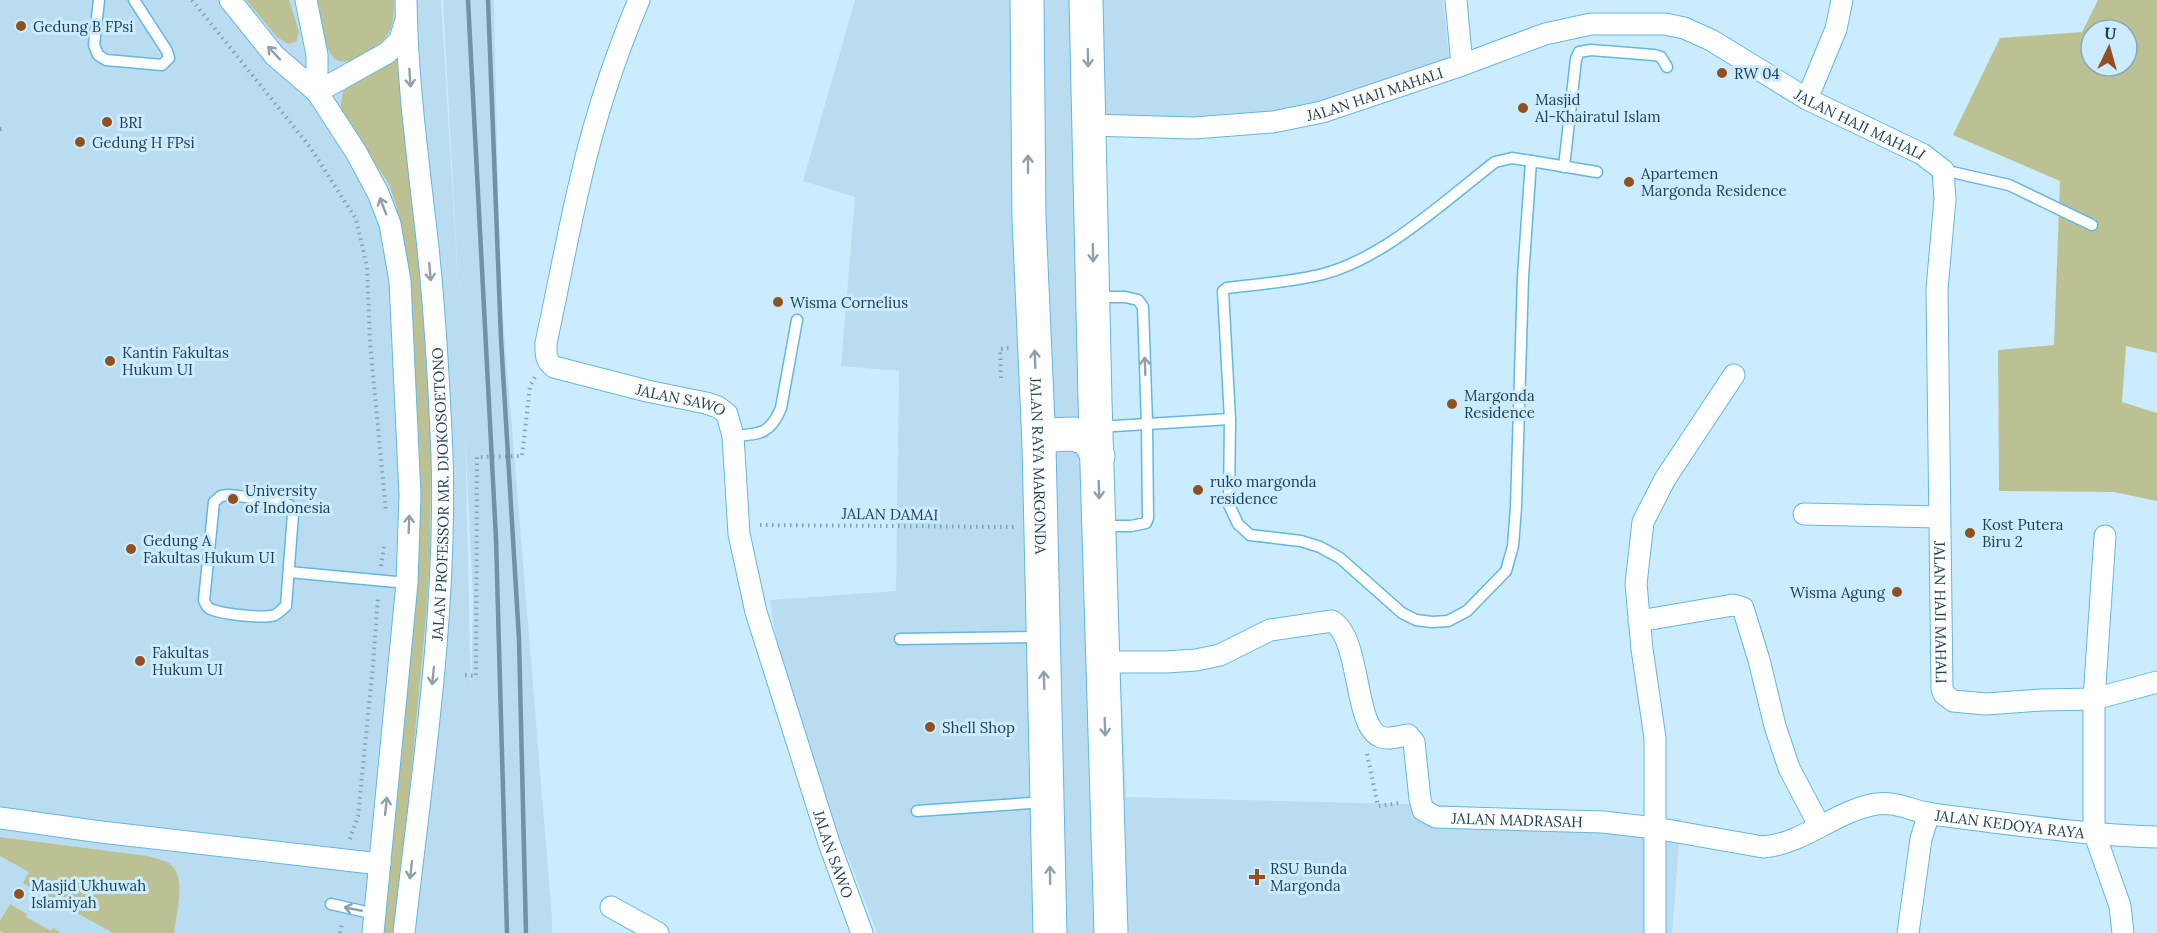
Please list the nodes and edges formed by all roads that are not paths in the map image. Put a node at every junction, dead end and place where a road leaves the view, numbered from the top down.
1 (99, 0) edge
2 (134, 0) edge
3 (230, 0) edge
4 (306, 0) edge
5 (639, 0) edge
6 (1027, 0) edge
7 (1086, 0) edge
8 (1456, 0) edge
9 (1842, 0) edge
10 (406, 10) edge
11 (1462, 65) junction
12 (1667, 67) dead end
13 (317, 92) junction
14 (1807, 99) junction
15 (1089, 124) junction
16 (1531, 160) junction
17 (1564, 167) junction
18 (1943, 171) junction
19 (1597, 172) dead end
20 (2092, 225) dead end
21 (1094, 297) junction
22 (797, 320) dead end
23 (1734, 375) dead end
24 (1037, 405) junction
25 (1230, 419) junction
26 (1147, 424) junction
27 (1097, 428) junction
28 (733, 436) junction
29 (1039, 445) junction
30 (1804, 514) dead end
31 (1939, 517) junction
32 (1100, 525) junction
33 (2105, 536) dead end
34 (289, 572) junction
35 (407, 583) junction
36 (1639, 621) junction
37 (1043, 637) junction
38 (900, 639) dead end
39 (1103, 662) junction
40 (2157, 682) edge
41 (2094, 699) junction
42 (1048, 801) junction
43 (917, 811) dead end
44 (1929, 813) junction
45 (0, 818) edge
46 (1819, 825) junction
47 (1655, 828) junction
48 (2094, 832) junction
49 (2157, 837) edge
50 (380, 864) junction
51 (331, 904) dead end
52 (611, 907) dead end
53 (374, 923) edge
54 (404, 933) edge
55 (658, 933) edge
56 (862, 933) edge
57 (1050, 933) edge
58 (1111, 933) edge
59 (1655, 933) edge
60 (1908, 933) edge
61 (2123, 933) edge

1 - 2 lane
13 -> 3 street, JALAN PROFESSOR MR. DJOKOSOETONO
4 - 13 street
5 - 28 street, JALAN SAWO
24 -> 6 main road, JALAN RAYA MARGONDA
7 -> 15 main road
8 - 11 street
9 - 14 street
10 - 13 street
10 -> 54 street, JALAN PROFESSOR MR. DJOKOSOETONO
11 - 14 street, JALAN HAJI MAHALI
11 - 15 street, JALAN HAJI MAHALI
12 - 17 lane
35 -> 13 street, JALAN PROFESSOR MR. DJOKOSOETONO
14 - 18 street, JALAN HAJI MAHALI
15 -> 21 main road
16 - 17 lane
16 - 25 lane
16 - 25 lane
17 - 19 lane
18 - 20 lane
18 - 31 street, JALAN HAJI MAHALI
26 -> 21 lane
21 - 27 main road
22 - 28 lane
23 - 36 street
24 - 27 main road
24 - 29 main road, JALAN RAYA MARGONDA
25 - 26 lane
26 - 27 lane
26 - 32 lane
27 - 29 main road
27 -> 32 main road
28 - 56 street, JALAN SAWO
29 - 37 main road, JALAN RAYA MARGONDA
30 - 31 street
31 - 41 street, JALAN HAJI MAHALI
32 - 39 main road
33 - 41 street
34 - 34 lane
34 - 35 lane
50 -> 35 street, JALAN PROFESSOR MR. DJOKOSOETONO
36 - 46 street
36 - 47 street
37 - 38 lane
42 -> 37 main road, JALAN RAYA MARGONDA
39 - 47 street, JALAN MADRASAH
39 -> 58 main road
40 - 41 street
41 - 48 street
42 - 43 lane
57 -> 42 main road, JALAN RAYA MARGONDA
44 - 46 street, JALAN MADRASAH
44 - 48 street, JALAN KEDOYA RAYA
44 - 60 street
45 - 50 street
46 - 47 street, JALAN MADRASAH
47 - 59 street
48 - 49 street, JALAN KEDOYA RAYA
48 - 61 street, JALAN KEDOYA RAYA
50 - 53 street, JALAN PROFESSOR MR. DJOKOSOETONO
53 -> 51 lane
52 - 55 street

